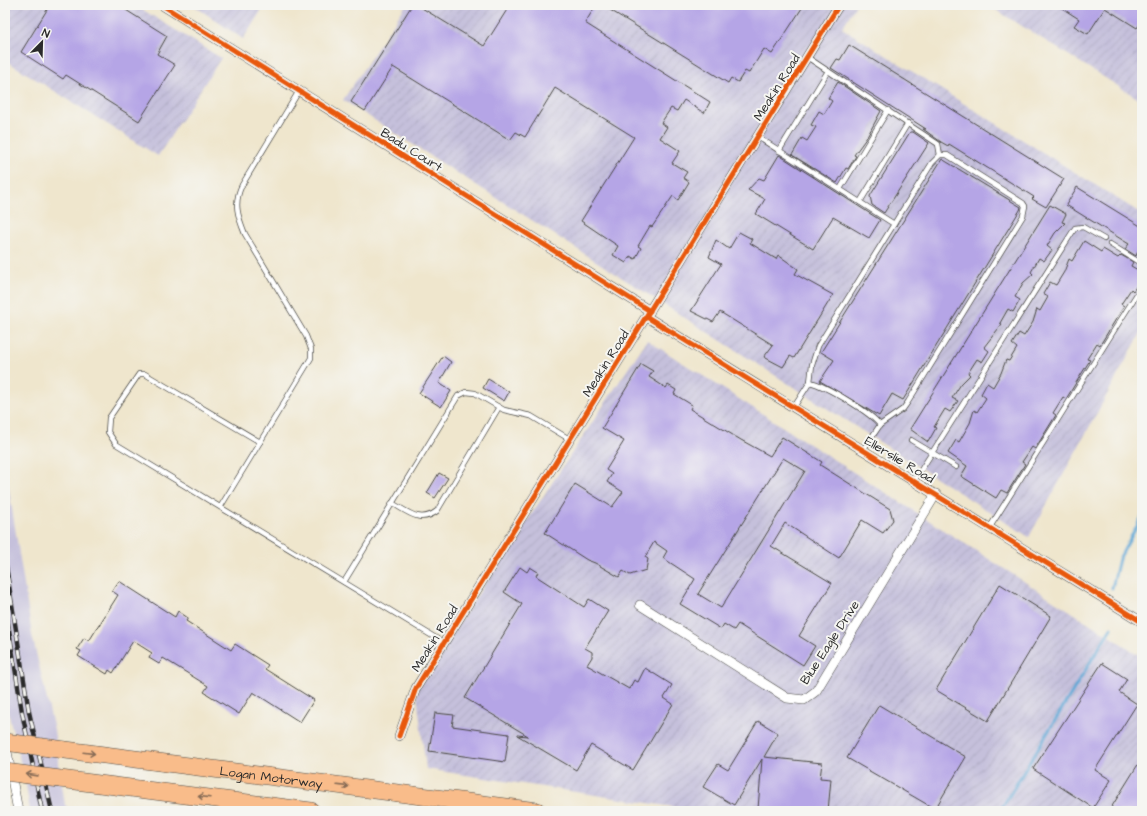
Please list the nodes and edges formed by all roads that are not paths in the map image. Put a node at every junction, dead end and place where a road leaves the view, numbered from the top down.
1 (162, 5) edge
2 (839, 5) edge
3 (807, 57) junction
4 (828, 71) junction
5 (299, 91) junction
6 (888, 110) junction
7 (908, 123) junction
8 (758, 137) junction
9 (779, 151) junction
10 (940, 155) junction
11 (840, 189) junction
12 (860, 202) junction
13 (894, 224) junction
14 (1104, 239) dead end
15 (1110, 244) dead end
16 (1142, 264) edge
17 (1142, 286) edge
18 (648, 314) junction
19 (810, 382) junction
20 (499, 407) junction
21 (794, 407) junction
22 (880, 425) junction
23 (571, 440) junction
24 (911, 440) dead end
25 (260, 442) junction
26 (863, 450) junction
27 (932, 452) junction
28 (956, 467) dead end
29 (914, 481) junction
30 (936, 494) junction
31 (392, 503) junction
32 (221, 506) junction
33 (990, 527) junction
34 (344, 582) junction
35 (640, 606) dead end
36 (1142, 622) edge
37 (444, 643) junction
38 (399, 736) dead end
39 (5, 741) edge
40 (5, 772) edge
41 (18, 811) edge
42 (311, 811) edge
43 (537, 811) edge

1 - 5 street, Badu Court
2 - 3 street, Meakin Road
3 - 4 lane
3 - 8 street, Meakin Road
4 - 6 lane
4 - 9 lane
5 - 18 street, Badu Court
5 - 25 lane
6 - 7 lane
6 - 11 lane
7 - 10 lane
7 - 12 lane
8 - 9 lane
8 - 18 street, Meakin Road
9 - 11 lane
10 - 13 lane
10 - 22 lane
11 - 12 lane
12 - 13 lane
13 - 19 lane
14 - 27 lane
15 - 16 lane
17 - 33 lane
18 - 21 street, Ellerslie Road
18 - 23 street, Meakin Road
19 - 21 lane
19 - 22 lane
20 - 23 lane
20 - 31 lane
20 - 31 lane
21 - 26 street, Ellerslie Road
22 - 26 lane
23 - 37 street, Meakin Road
24 - 27 lane
25 - 32 lane
25 - 32 lane
26 - 29 street, Ellerslie Road
27 - 28 lane
27 - 29 lane
29 - 30 street, Ellerslie Road
30 - 33 street, Ellerslie Road
30 - 35 street, Blue Eagle Drive
31 - 34 lane
32 - 34 lane
33 - 36 street, Ellerslie Road
34 - 37 lane
37 - 38 street, Meakin Road
39 - 41 street
39 -> 43 highway, Logan Motorway, bridge
42 -> 40 highway, bridge

